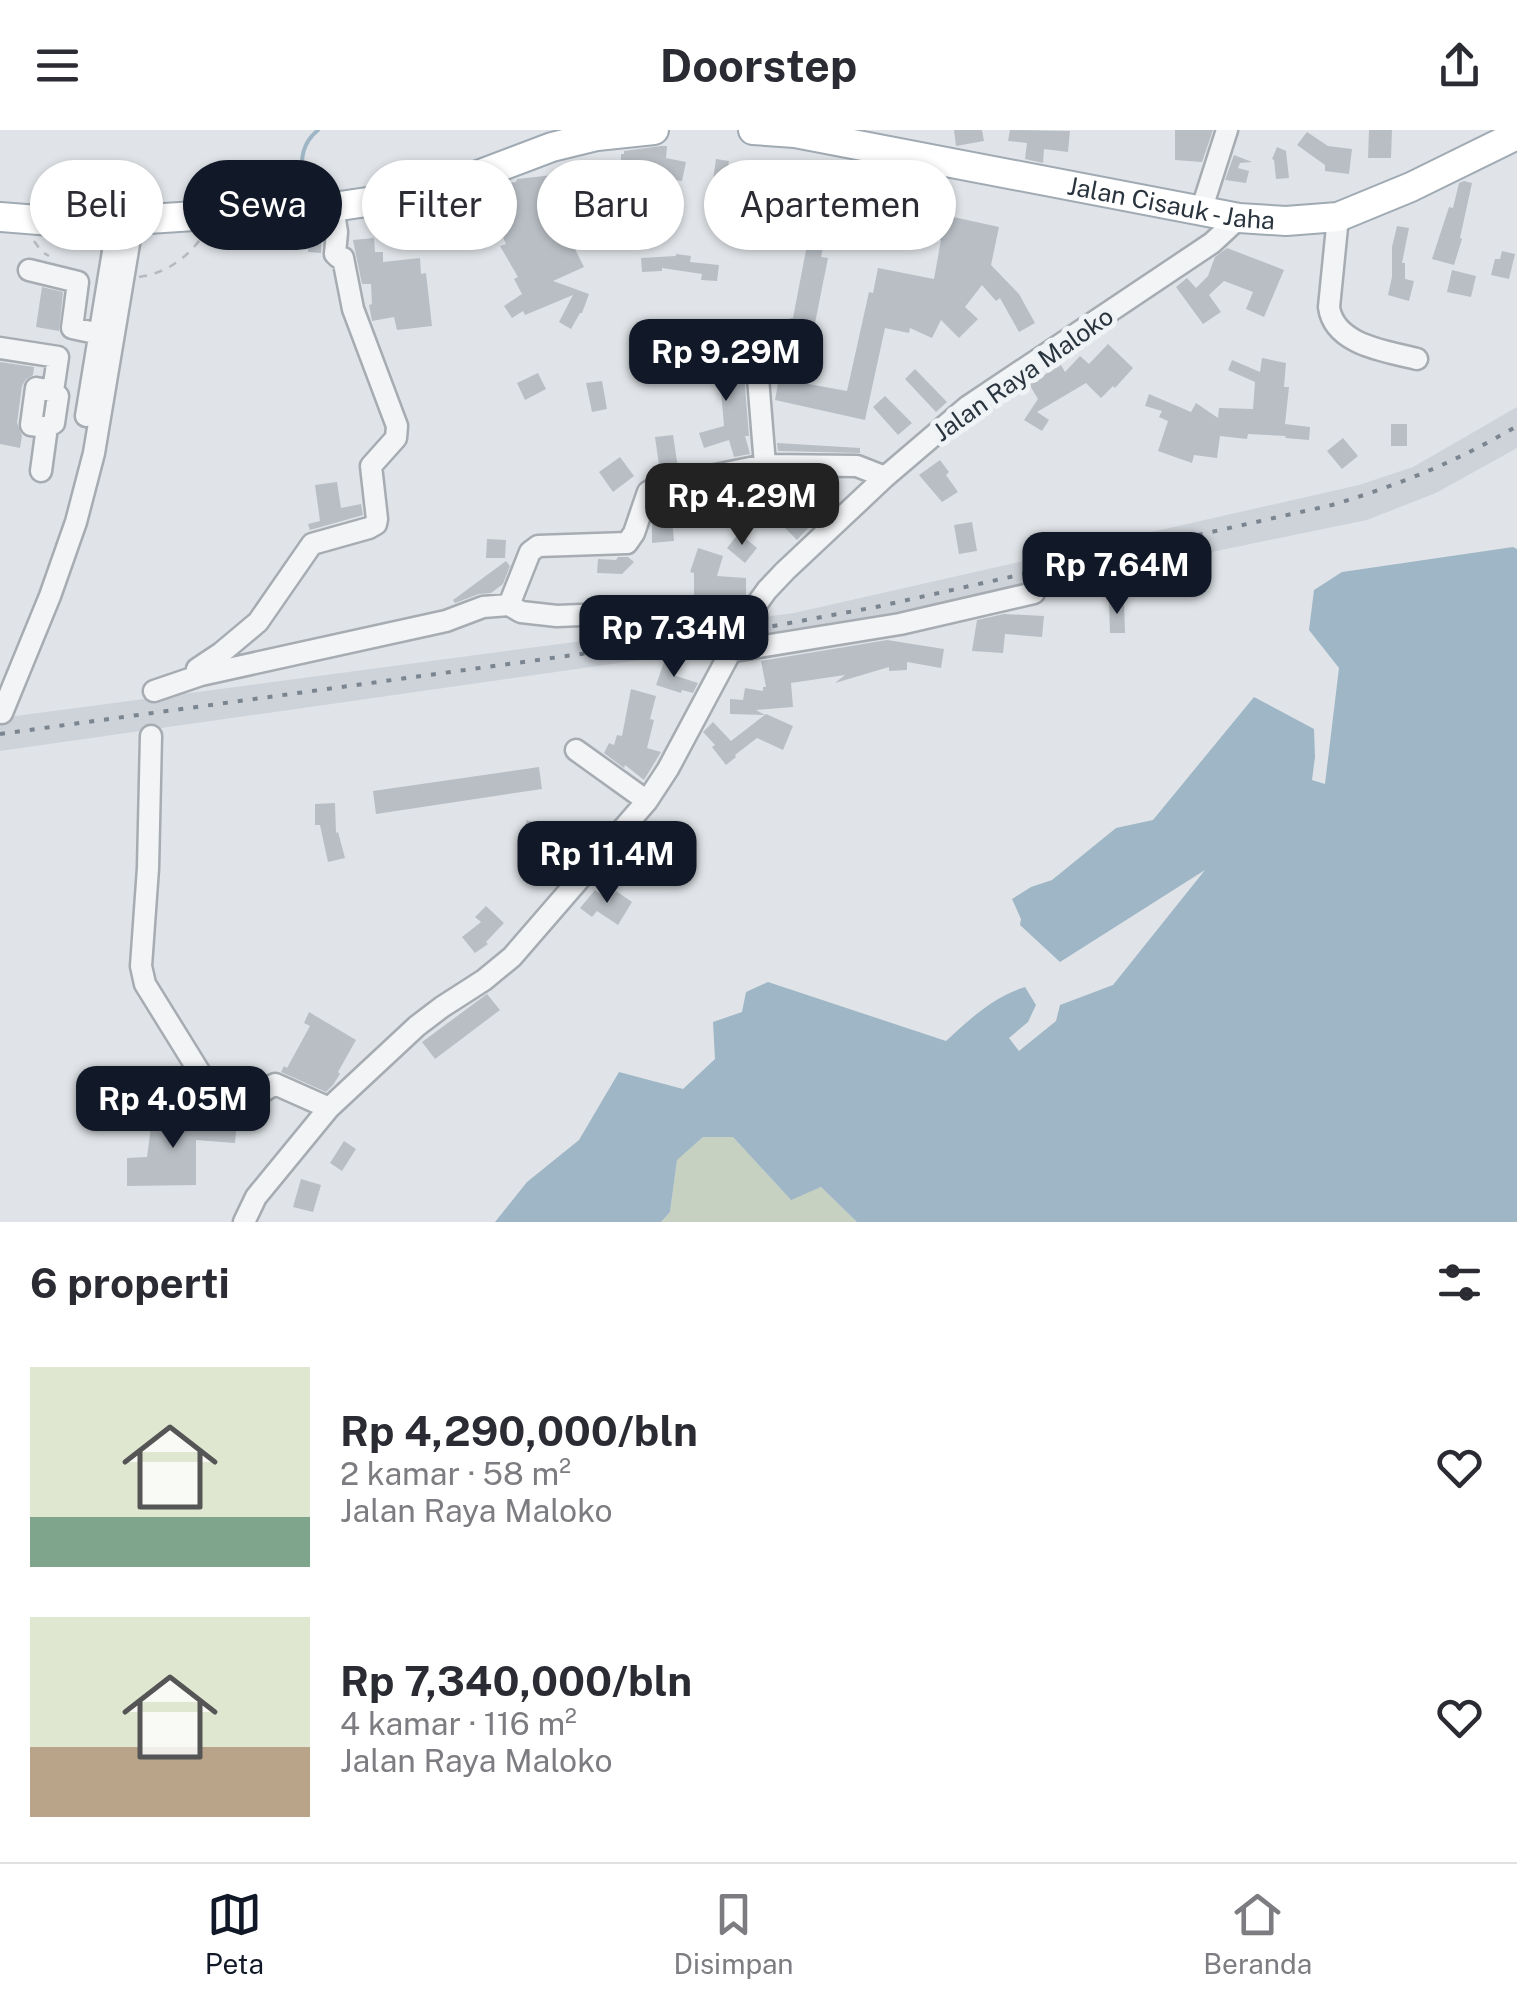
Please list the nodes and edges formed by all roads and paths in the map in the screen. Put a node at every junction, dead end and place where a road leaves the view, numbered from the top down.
1 (654, 130) edge
2 (753, 130) edge
3 (1227, 130) edge
4 (795, 132) edge
5 (1516, 137) edge
6 (551, 138) edge
7 (342, 205) edge
8 (1202, 211) junction
9 (1338, 216) junction
10 (11, 218) edge
11 (1238, 218) junction
12 (119, 250) edge
13 (125, 250) edge
14 (192, 250) edge
15 (336, 250) edge
16 (51, 257) dead end
17 (29, 270) dead end
18 (124, 277) junction
19 (100, 334) junction
20 (0, 348) edge
21 (756, 353) dead end
22 (1417, 359) dead end
23 (52, 409) junction
24 (94, 415) junction
25 (765, 465) junction
26 (40, 471) dead end
27 (885, 477) junction
28 (1034, 594) dead end
29 (509, 606) junction
30 (754, 608) junction
31 (728, 652) junction
32 (0, 684) edge
33 (2, 713) edge
34 (151, 736) dead end
35 (576, 750) dead end
36 (646, 801) junction
37 (329, 1108) junction
38 (244, 1222) edge

1 - 6 main road
2 - 4 main road, Jalan Cisauk - Jaha
3 - 8 street
4 - 8 main road, Jalan Cisauk - Jaha
5 - 9 main road, Jalan Cisauk - Jaha
6 - 7 main road
8 - 11 main road, Jalan Cisauk - Jaha
9 - 11 main road, Jalan Cisauk - Jaha
9 - 22 street
10 - 16 path
11 - 27 street, Jalan Raya Maloko
12 - 19 street
13 - 18 street
14 - 18 path
15 - 29 street
17 - 19 street
18 - 24 street
19 - 24 street
20 - 23 street
21 - 25 street
23 - 24 street
23 - 26 street
24 - 32 street
24 - 33 street
25 - 27 street
25 - 29 street
27 - 30 street, Jalan Raya Maloko
28 - 31 street
29 - 30 street
30 - 31 street, Jalan Raya Maloko
31 - 36 street, Jalan Raya Maloko
34 - 37 street
35 - 36 street
36 - 37 street, Jalan Raya Maloko
37 - 38 street, Jalan Raya Maloko

